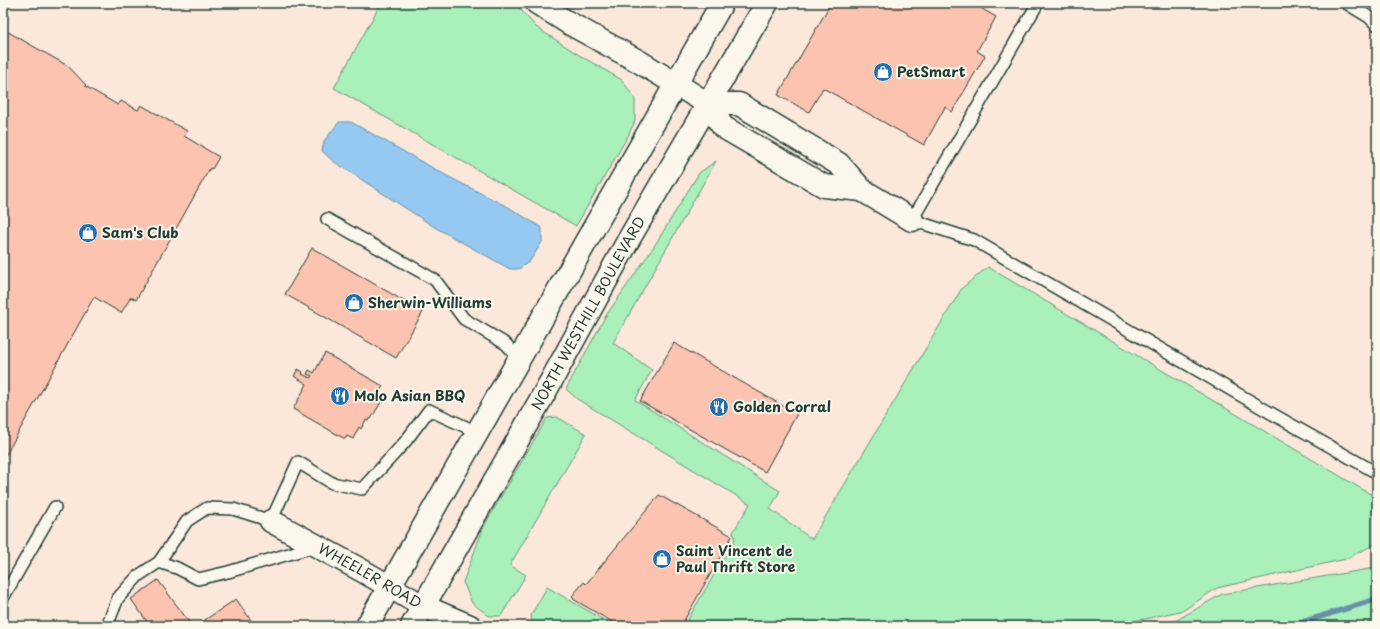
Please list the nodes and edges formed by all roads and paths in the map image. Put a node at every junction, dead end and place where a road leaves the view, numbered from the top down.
1 (538, 3) edge
2 (722, 3) edge
3 (767, 3) edge
4 (1038, 3) edge
5 (1346, 3) edge
6 (1374, 21) edge
7 (676, 84) junction
8 (708, 104) junction
9 (327, 219) dead end
10 (912, 220) junction
11 (519, 359) junction
12 (477, 432) junction
13 (1377, 473) edge
14 (55, 507) dead end
15 (271, 521) junction
16 (316, 546) junction
17 (159, 562) junction
18 (389, 587) junction
19 (3, 598) edge
20 (423, 606) junction
21 (106, 626) edge
22 (367, 626) edge
23 (412, 626) edge
24 (470, 626) edge

1 - 7 street
2 - 7 street
3 - 8 street, NORTH WESTHILL BOULEVARD
4 - 10 lane
5 - 6 lane
7 - 8 street
7 - 11 street
8 - 10 street
8 - 20 street, NORTH WESTHILL BOULEVARD
9 - 11 lane
10 - 13 lane
11 - 12 street
12 - 15 lane
12 - 18 street
14 - 19 lane
15 - 16 street, WHEELER ROAD
15 - 17 lane
16 - 17 lane
16 - 18 street, WHEELER ROAD
17 - 21 lane
18 - 20 street, WHEELER ROAD
18 - 22 street
20 - 23 street, NORTH WESTHILL BOULEVARD
20 - 24 street, WHEELER ROAD

